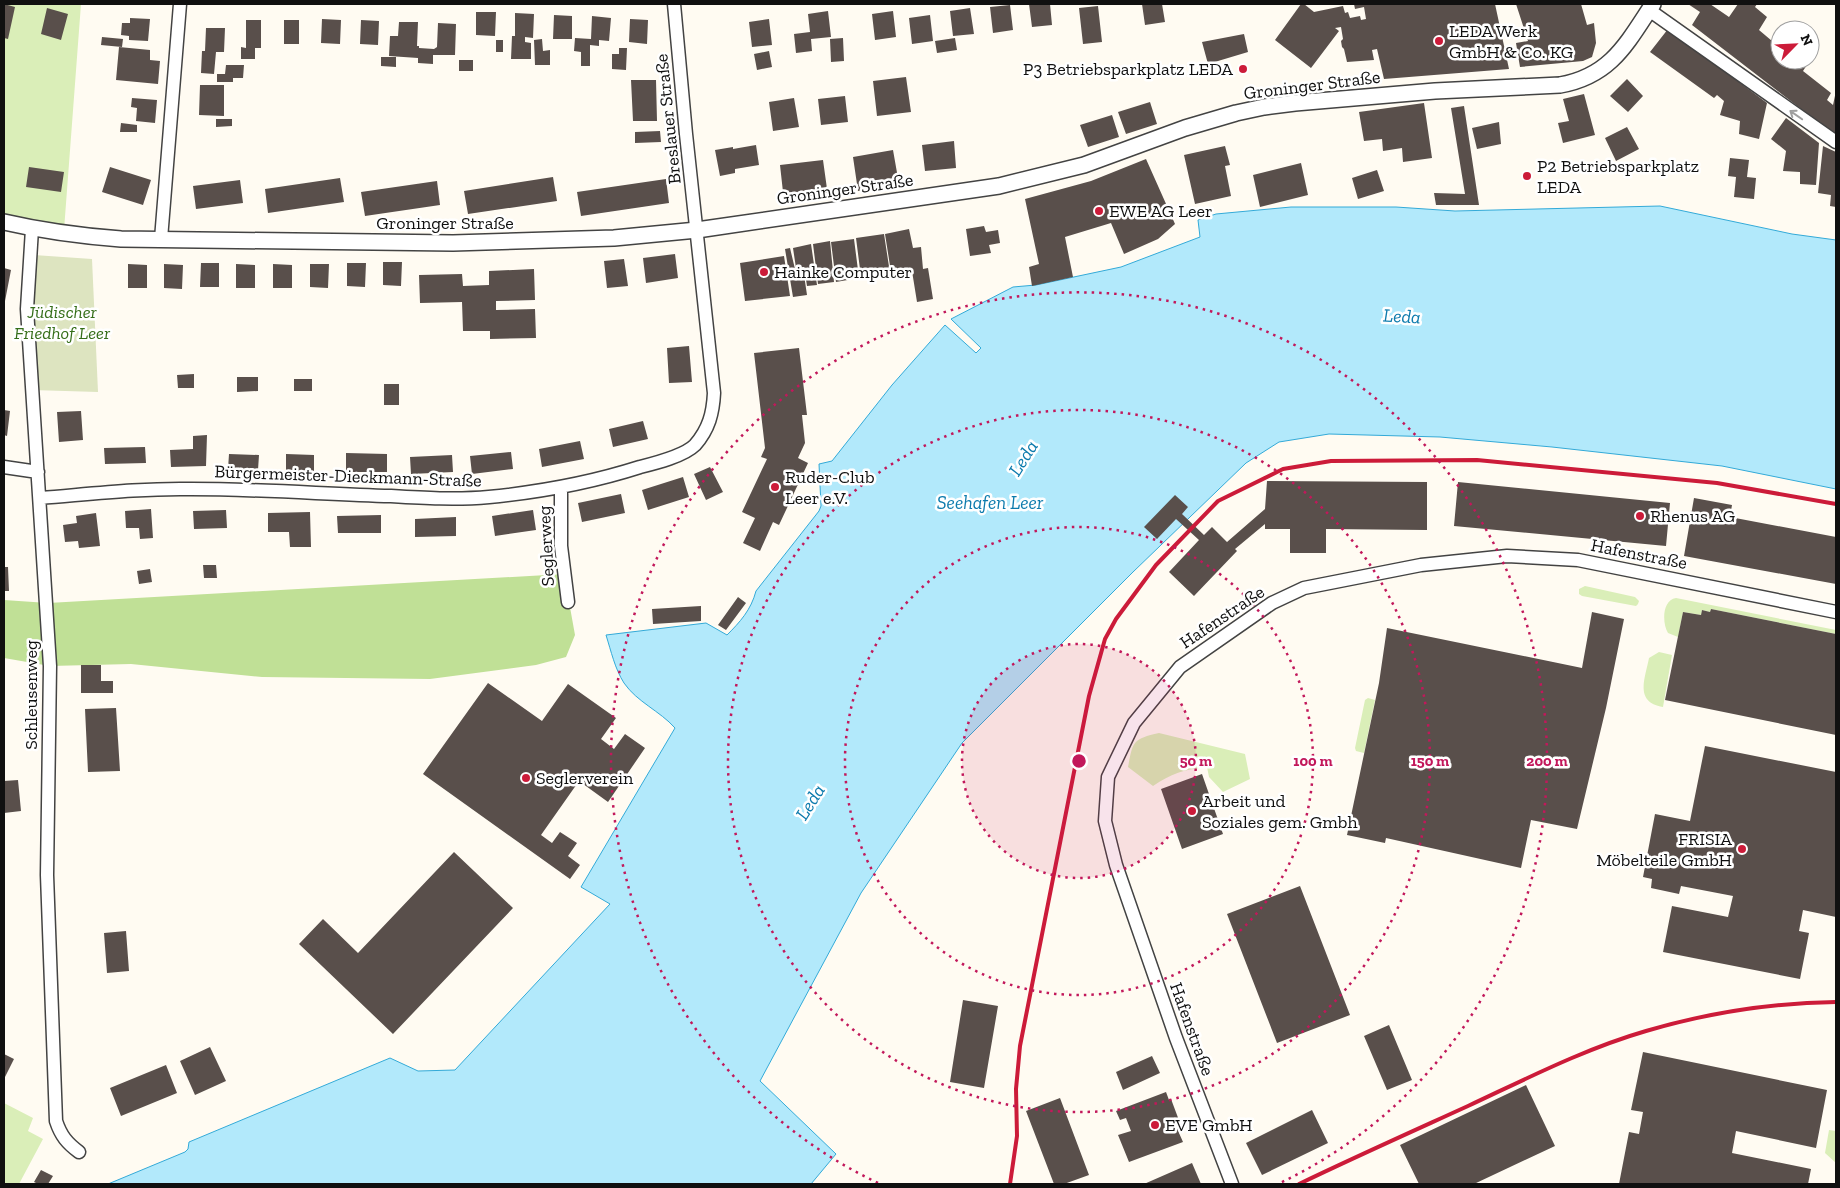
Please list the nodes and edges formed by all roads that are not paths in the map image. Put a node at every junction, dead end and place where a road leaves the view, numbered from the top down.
1 (180, 4) edge
2 (674, 4) edge
3 (1651, 7) edge
4 (1836, 142) edge
5 (4, 222) edge
6 (32, 229) junction
7 (697, 230) junction
8 (161, 239) junction
9 (4, 467) edge
10 (38, 472) junction
11 (561, 488) junction
12 (41, 498) junction
13 (568, 602) dead end
14 (1836, 612) edge
15 (79, 1152) dead end
16 (1232, 1184) edge

1 - 8 street
2 - 7 street, Breslauer Straße
4 -> 3 street
3 - 7 street, Groninger Straße
5 - 6 street, Groninger Straße
6 - 8 street, Groninger Straße
6 - 10 street, Schleusenweg
7 - 8 street, Groninger Straße
7 - 11 street, Bürgermeister-Dieckmann-Straße
9 - 10 street
10 - 12 street, Schleusenweg
11 - 12 street, Bürgermeister-Dieckmann-Straße
11 - 13 street, Seglerweg
12 - 15 street, Schleusenweg
14 - 16 street, Hafenstraße

